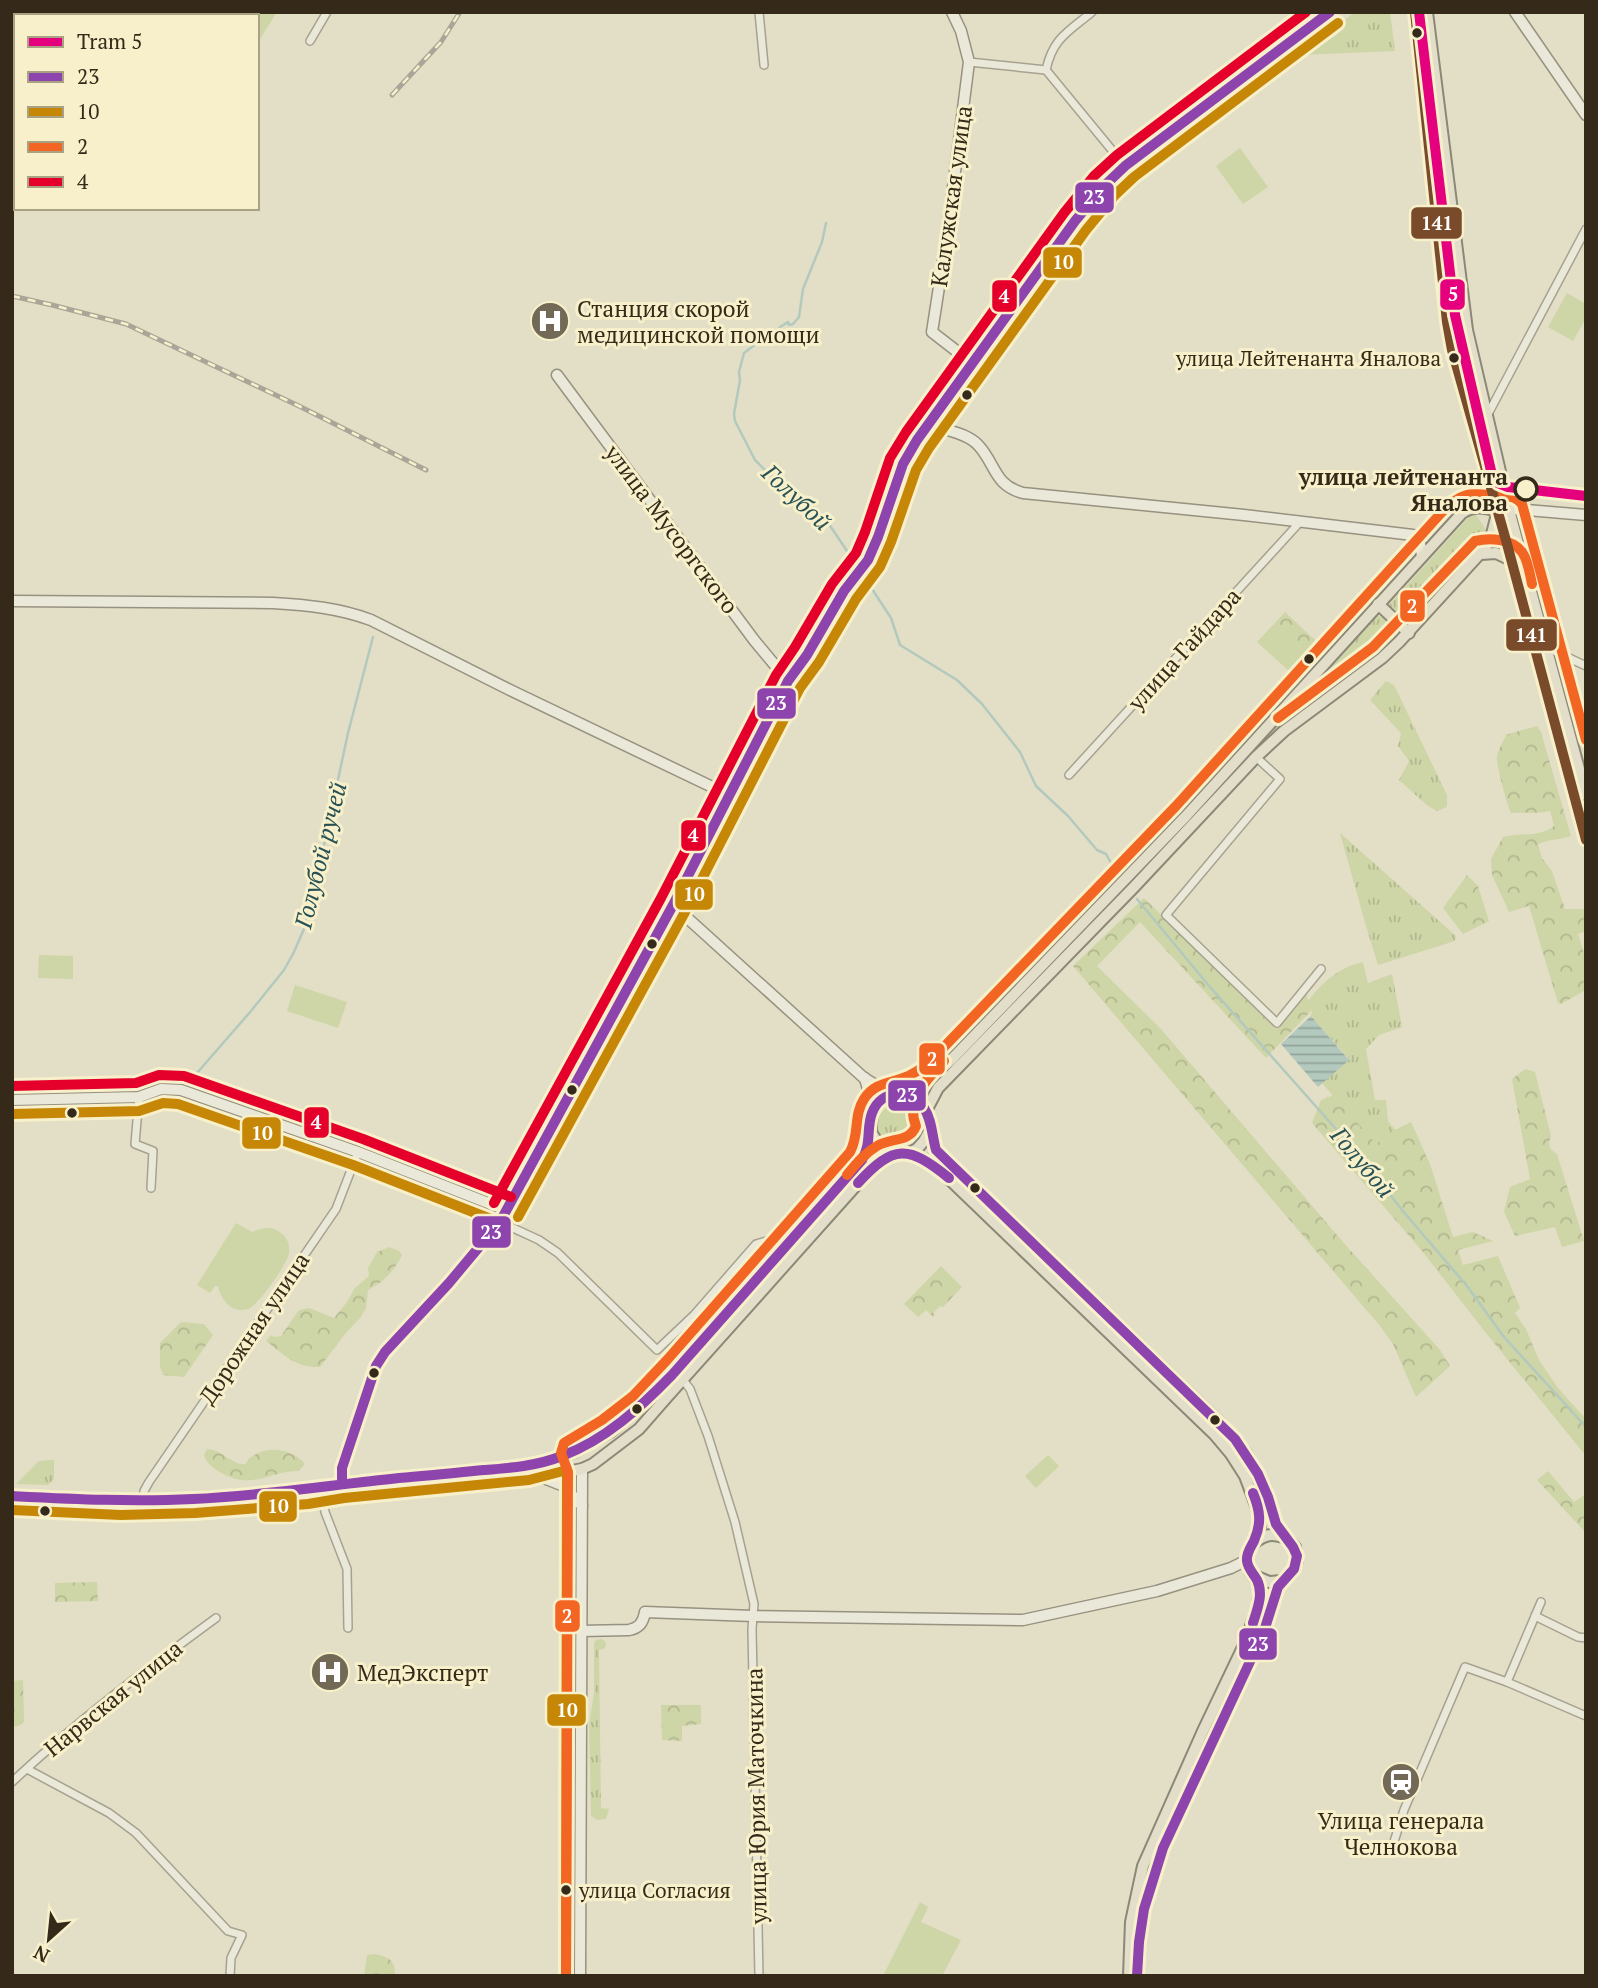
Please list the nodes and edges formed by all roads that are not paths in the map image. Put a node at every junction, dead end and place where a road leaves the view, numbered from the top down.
1 (327, 12) edge
2 (759, 12) edge
3 (952, 12) edge
4 (1092, 12) edge
5 (1330, 12) edge
6 (1415, 12) edge
7 (1427, 12) edge
8 (1515, 12) edge
9 (310, 41) dead end
10 (970, 62) junction
11 (764, 65) dead end
12 (1046, 70) junction
13 (1586, 115) edge
14 (1125, 166) junction
15 (1586, 229) edge
16 (972, 363) junction
17 (557, 375) dead end
18 (1487, 416) junction
19 (929, 424) junction
20 (1486, 476) junction
21 (1503, 511) junction
22 (1462, 513) junction
23 (1586, 515) edge
24 (1300, 522) junction
25 (1481, 554) junction
26 (1422, 556) junction
27 (1511, 561) junction
28 (12, 601) edge
29 (1378, 604) junction
30 (1409, 633) junction
31 (1545, 647) junction
32 (1586, 666) edge
33 (788, 681) junction
34 (1256, 757) junction
35 (1069, 775) dead end
36 (729, 794) junction
37 (1586, 795) edge
38 (1586, 841) edge
39 (673, 905) junction
40 (1079, 936) junction
41 (1321, 969) dead end
42 (1042, 974) junction
43 (864, 1078) junction
44 (891, 1094) junction
45 (903, 1094) junction
46 (139, 1097) junction
47 (12, 1100) edge
48 (873, 1109) junction
49 (926, 1111) junction
50 (930, 1130) junction
51 (871, 1131) junction
52 (358, 1152) junction
53 (894, 1153) junction
54 (909, 1153) junction
55 (151, 1188) dead end
56 (506, 1210) junction
57 (500, 1222) junction
58 (804, 1226) junction
59 (1167, 1373) junction
60 (1155, 1377) junction
61 (683, 1380) junction
62 (575, 1452) junction
63 (582, 1469) junction
64 (541, 1477) junction
65 (342, 1484) junction
66 (12, 1496) edge
67 (144, 1500) junction
68 (323, 1500) junction
69 (582, 1506) junction
70 (12, 1508) edge
71 (1286, 1538) junction
72 (1252, 1544) junction
73 (1251, 1569) junction
74 (1281, 1581) junction
75 (1541, 1602) dead end
76 (753, 1616) junction
77 (1535, 1616) junction
78 (216, 1618) dead end
79 (348, 1628) dead end
80 (581, 1631) junction
81 (1586, 1638) edge
82 (1507, 1682) junction
83 (1586, 1716) edge
84 (27, 1769) junction
85 (12, 1782) edge
86 (1392, 1848) dead end
87 (1143, 1866) junction
88 (1152, 1877) junction
89 (230, 1976) edge
90 (580, 1976) edge
91 (759, 1976) edge
92 (1129, 1976) edge
93 (1138, 1976) edge

1 - 9 street
2 - 11 street
3 - 10 street, Калужская улица
4 - 12 street
5 - 14 street
6 - 20 main road
7 - 18 main road
8 - 13 street
10 - 12 street
10 - 16 street, Калужская улица
12 - 14 street
14 - 16 street
15 - 18 street
16 - 19 street
17 - 33 street, улица Мусоргского
18 - 21 main road
19 - 24 street
19 - 33 street
20 - 21 main road
20 - 22 main road
21 - 22 main road
21 - 23 street
21 - 25 main road
21 - 27 main road
21 - 31 main road
22 - 26 main road
24 - 26 street
24 - 35 street, улица Гайдара
25 - 27 main road
25 - 30 main road
26 - 29 main road
27 - 38 main road
28 - 36 street
29 - 30 main road
29 - 40 main road
30 - 34 main road
31 - 32 street
31 - 37 main road
33 - 36 street
34 - 40 main road
34 - 41 street
36 - 39 street
39 - 43 street
39 - 56 street
40 - 42 main road
42 - 45 main road
42 - 49 main road
43 - 44 street
43 - 48 street
44 - 45 main road
44 - 48 main road
45 - 49 main road
46 - 47 street
46 - 52 street
46 - 55 street
48 - 51 main road
49 - 50 main road
50 - 54 main road
50 - 59 main road
51 - 53 main road
51 - 58 main road
52 - 56 street
52 - 67 street, Дорожная улица
53 - 54 main road
53 - 61 main road
54 - 60 main road
56 - 57 street
57 - 58 street
57 - 65 street
58 - 62 main road
59 - 60 main road
59 - 71 main road
60 - 72 main road
61 - 63 main road
61 - 76 street, улица Юрия Маточкина
62 - 63 main road
62 - 65 main road
63 - 64 main road
63 - 69 street
64 - 68 main road
64 - 69 street
65 - 67 main road
66 - 67 main road
68 - 70 main road
68 - 79 street
69 - 80 street
71 - 72 main road
71 - 74 main road
72 - 73 main road
73 - 74 main road
73 - 76 street
73 - 87 main road
74 - 88 main road
75 - 77 street
76 - 80 street
76 - 91 street, улица Юрия Маточкина
77 - 81 street
77 - 82 street
78 - 84 street, Нарвская улица
80 - 90 street
82 - 83 street
82 - 86 street
84 - 85 street, Нарвская улица
84 - 89 street
87 - 88 street
87 - 92 main road
88 - 93 main road

